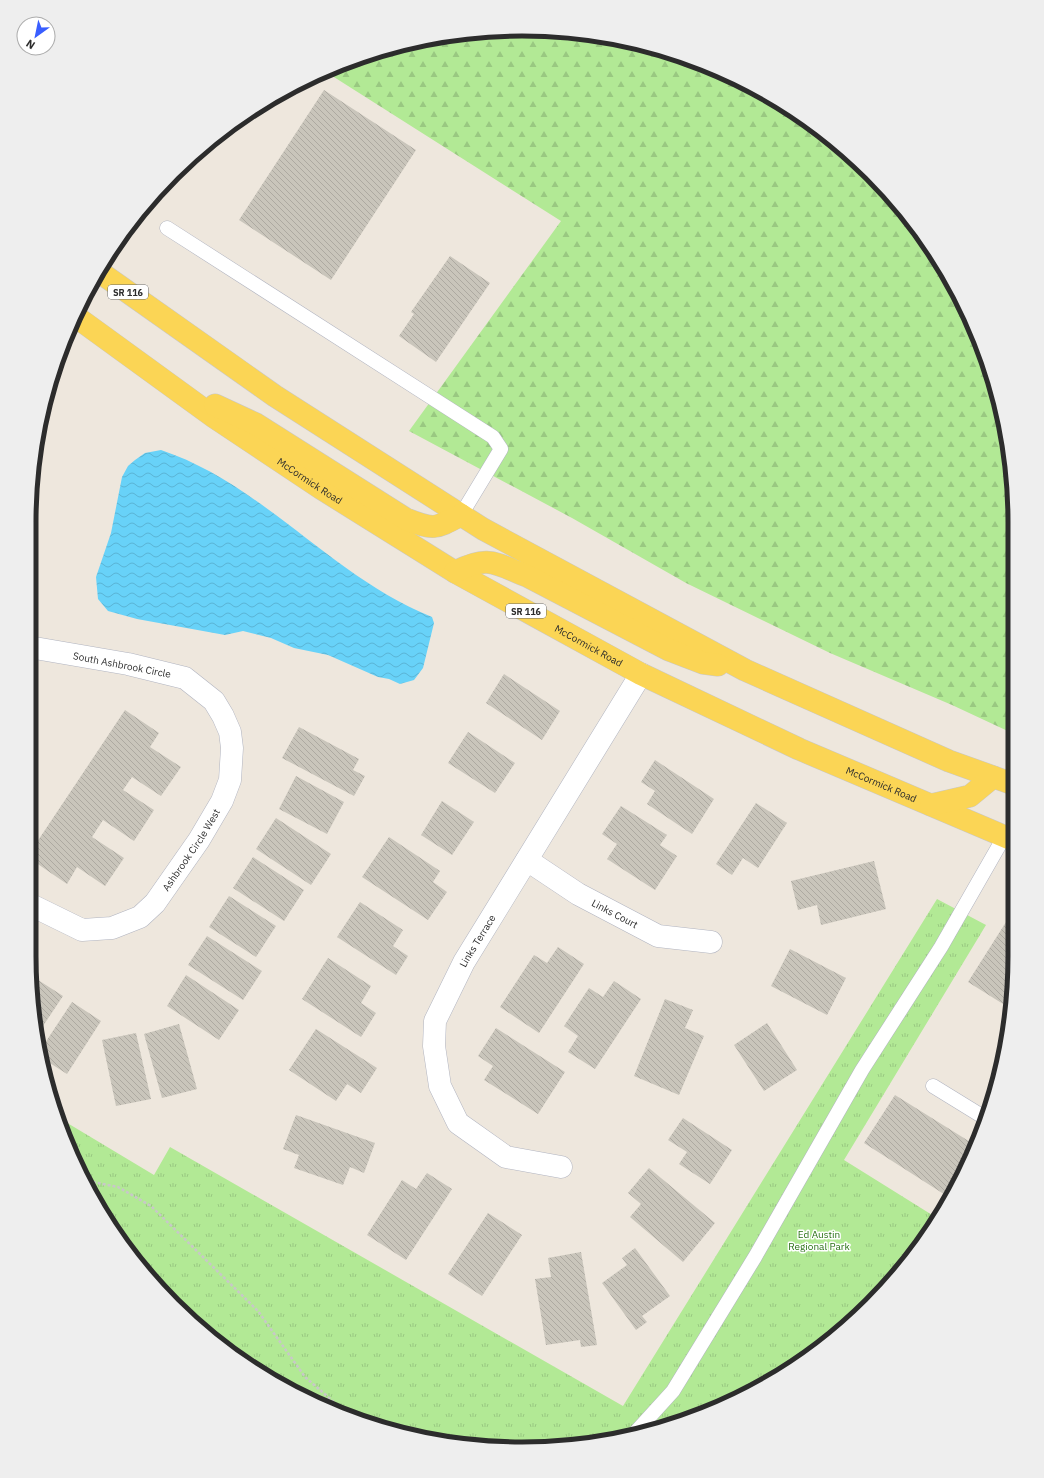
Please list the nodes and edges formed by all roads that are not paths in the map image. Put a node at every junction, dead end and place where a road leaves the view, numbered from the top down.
1 (167, 228) dead end
2 (104, 275) edge
3 (80, 320) edge
4 (196, 404) junction
5 (461, 515) junction
6 (455, 572) junction
7 (36, 649) edge
8 (745, 670) junction
9 (641, 674) junction
10 (224, 716) joint
11 (992, 777) junction
12 (1008, 782) edge
13 (931, 806) junction
14 (1008, 835) edge
15 (1008, 839) edge
16 (527, 860) junction
17 (36, 907) edge
18 (711, 942) dead end
19 (933, 1086) dead end
20 (981, 1115) edge
21 (561, 1167) dead end
22 (640, 1427) edge

1 - 5 lane
2 - 5 main road, SR 116
3 - 4 main road, McCormick Road / SR 116
4 - 5 main road
4 - 6 main road, McCormick Road / SR 116
5 - 8 main road, SR 116
6 - 8 main road
6 - 9 main road, McCormick Road / SR 116
7 - 10 street, South Ashbrook Circle
8 - 11 main road, SR 116
9 - 13 main road, McCormick Road / SR 116
9 - 16 street, Links Terrace
10 - 17 street, Ashbrook Circle West
11 - 12 main road, SR 116
11 - 13 main road
13 - 14 main road, McCormick Road / SR 116
15 - 22 lane
16 - 18 street, Links Court
16 - 21 street, Links Terrace
19 - 20 lane

